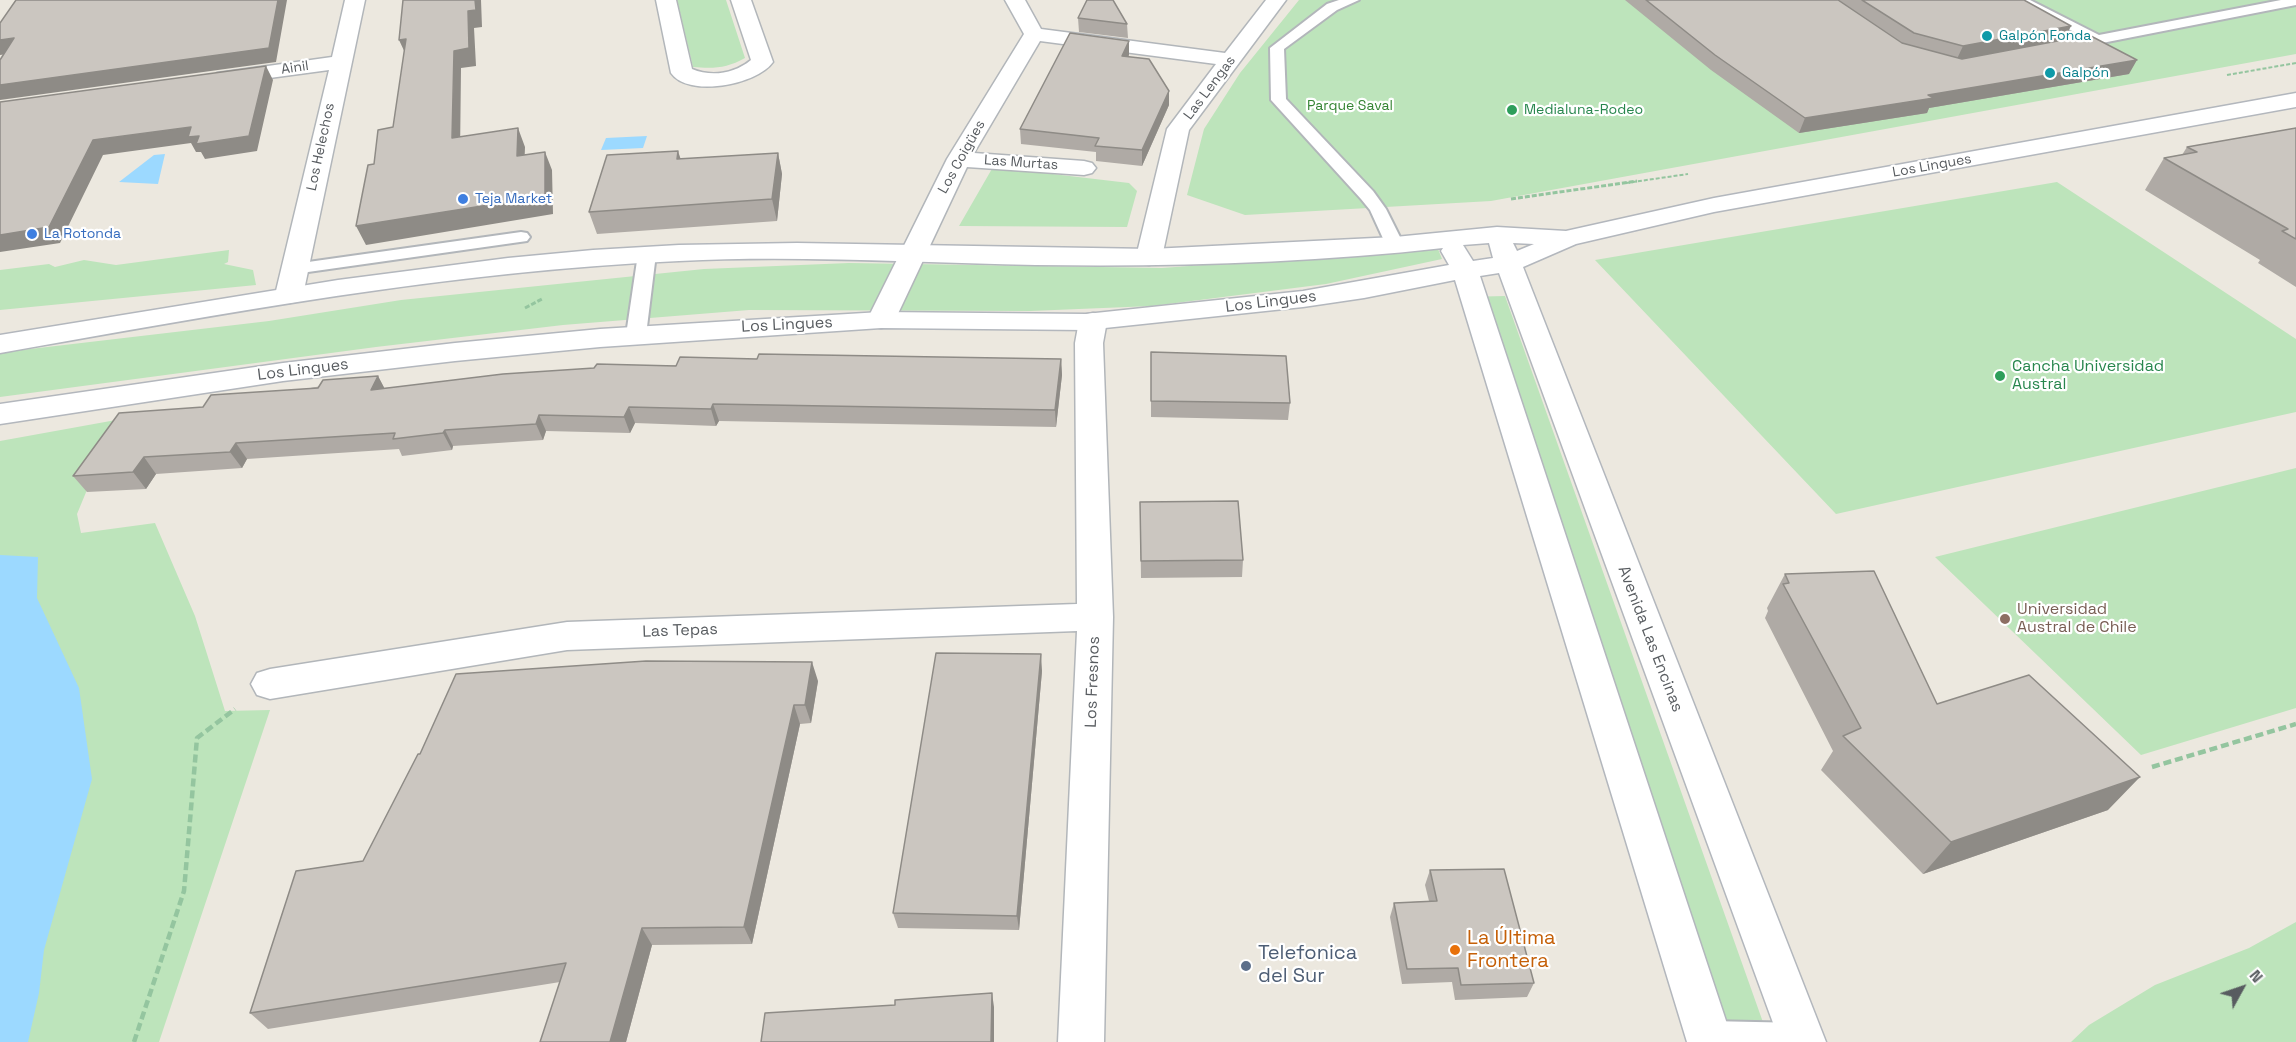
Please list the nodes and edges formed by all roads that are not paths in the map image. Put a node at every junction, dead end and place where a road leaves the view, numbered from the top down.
1 (355, 0) edge
2 (666, 0) edge
3 (741, 0) edge
4 (1015, 0) edge
5 (1276, 0) edge
6 (1352, 0) edge
7 (2020, 0) edge
8 (2296, 1) edge
9 (1034, 34) junction
10 (2097, 40) junction
11 (2068, 44) edge
12 (1232, 60) junction
13 (340, 62) junction
14 (199, 81) edge
15 (2296, 100) edge
16 (959, 159) junction
17 (1084, 168) dead end
18 (521, 237) dead end
19 (1449, 241) junction
20 (1395, 245) junction
21 (1503, 250) junction
22 (913, 252) junction
23 (647, 254) junction
24 (1149, 256) junction
25 (1469, 280) junction
26 (292, 282) junction
27 (881, 320) junction
28 (1093, 321) junction
29 (636, 335) junction
30 (0, 344) edge
31 (0, 414) edge
32 (1095, 617) junction
33 (270, 684) road end
34 (1710, 1040) edge
35 (1802, 1041) edge
36 (1081, 1042) edge

1 - 13 street, Los Helechos
2 - 3 street
4 - 9 street
5 - 12 street, Las Lengas
6 - 20 lane
7 - 10 lane
8 - 10 lane
9 - 12 street
9 - 16 street, Los Coigües
10 - 11 lane
12 - 24 street, Las Lengas
13 - 14 street, Ainil
13 - 26 street, Los Helechos
15 - 21 street, Los Lingues
16 - 17 street, Las Murtas
16 - 22 street, Los Coigües
18 - 26 lane
19 - 20 street, Los Lingues
19 - 21 street, Los Lingues
19 - 25 street
20 - 24 street, Los Lingues
21 - 25 street, Los Lingues
21 - 35 street, Avenida Las Encinas
22 - 23 street, Los Lingues
22 - 24 street, Los Lingues
22 - 27 street, Los Coigües
23 - 26 street, Los Lingues
23 - 29 lane
25 - 28 street, Los Lingues
25 - 34 street
26 - 30 street, Los Lingues
27 - 28 street, Los Lingues
27 - 29 street, Los Lingues
28 - 32 street, Los Fresnos
29 - 31 street, Los Lingues
32 - 33 street, Las Tepas
32 - 36 street, Los Fresnos
34 - 35 lane

